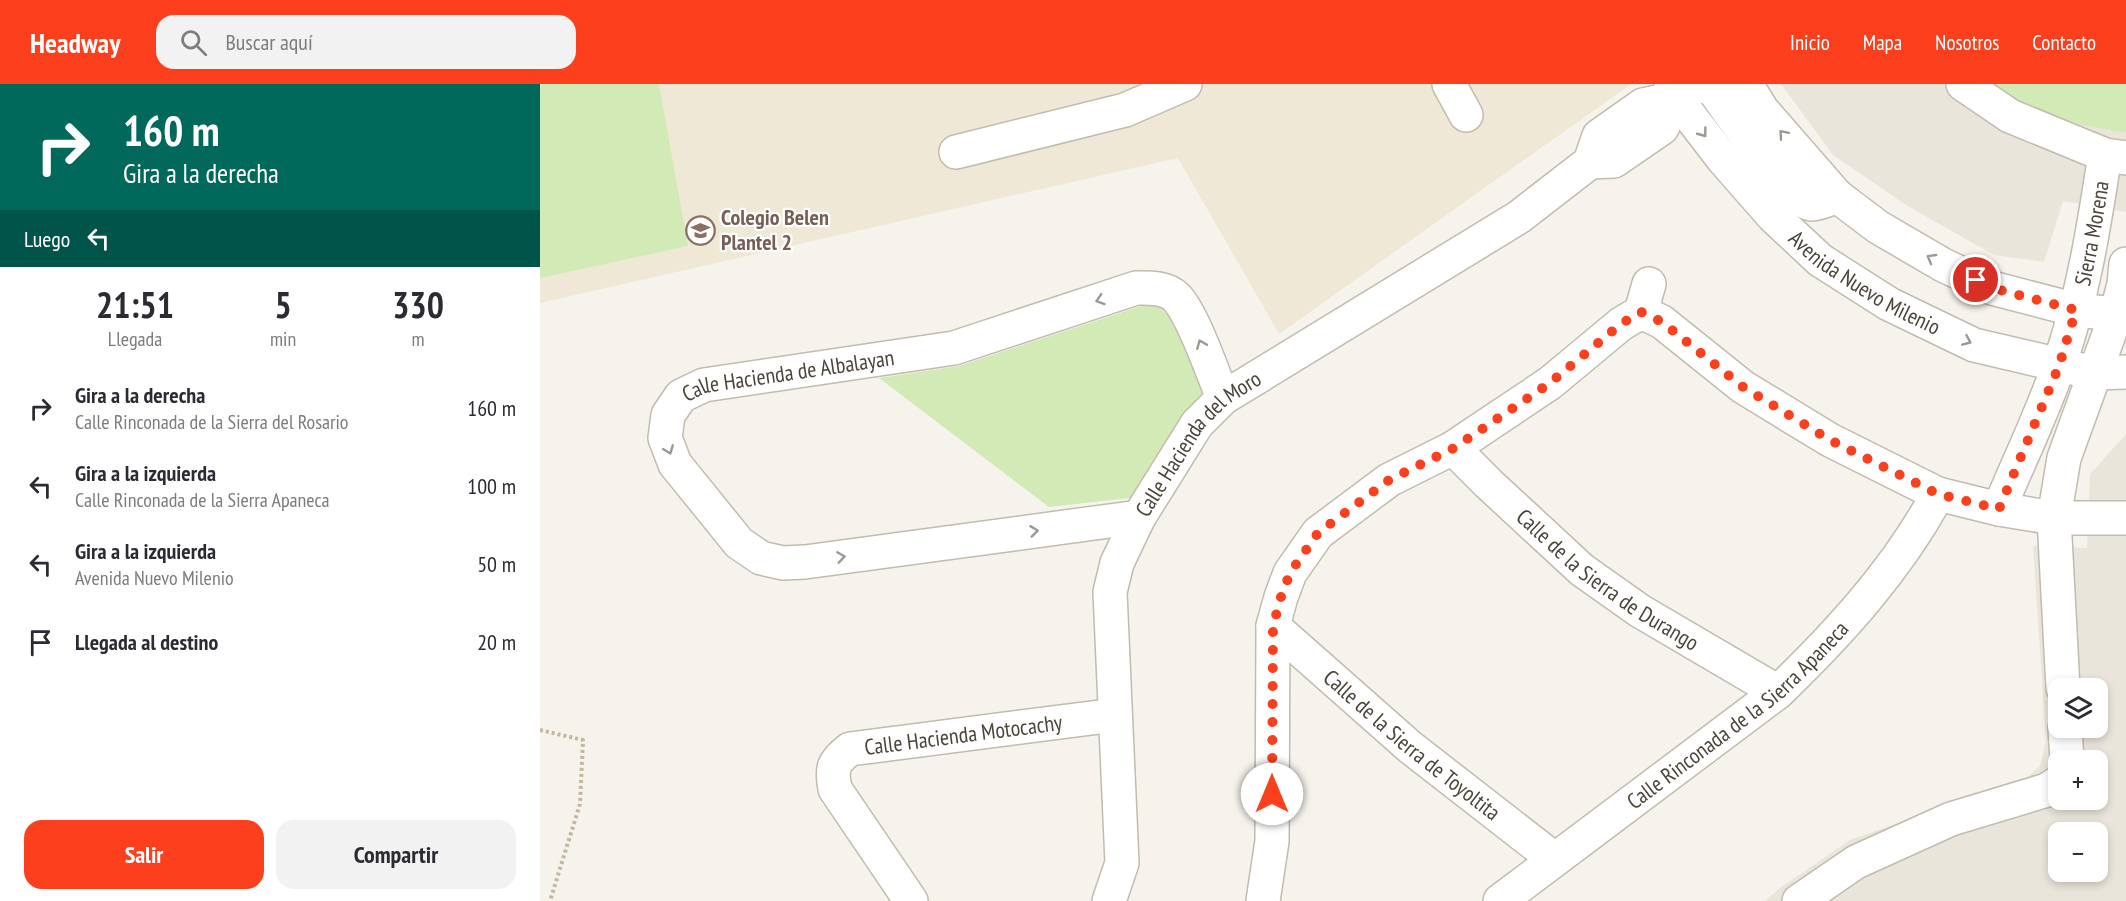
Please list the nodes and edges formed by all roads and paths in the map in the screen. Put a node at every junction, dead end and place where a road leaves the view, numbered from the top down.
1 (1185, 84) edge
2 (1449, 84) edge
3 (1746, 84) edge
4 (1963, 84) edge
5 (1674, 91) edge
6 (1466, 115) dead end
7 (956, 152) dead end
8 (2116, 157) edge
9 (1838, 196) junction
10 (2126, 264) edge
11 (2076, 310) junction
12 (2121, 315) edge
13 (2059, 366) junction
14 (2126, 372) edge
15 (2094, 373) junction
16 (1223, 398) junction
17 (1454, 448) junction
18 (1938, 494) junction
19 (1999, 509) junction
20 (1139, 517) junction
21 (2054, 518) junction
22 (2126, 518) edge
23 (1273, 626) junction
24 (2062, 678) edge
25 (1778, 692) junction
26 (1115, 715) junction
27 (540, 730) edge
28 (2048, 789) edge
29 (1554, 859) junction
30 (550, 901) edge
31 (911, 901) edge
32 (1109, 901) edge
33 (1263, 901) edge
34 (1500, 901) edge
35 (1799, 901) edge

1 - 7 street
2 - 6 street
9 -> 3 street
4 - 8 street, Sierra Morena
5 - 9 street, Calle Hacienda del Moro
5 -> 13 street, Avenida Nuevo Milenio
5 - 16 street, Calle Hacienda del Moro
8 - 11 street, Sierra Morena
11 -> 9 street
10 - 12 street, Sierra Morena
11 - 12 street
11 - 13 street
12 - 15 street
13 - 15 street, Avenida Nuevo Milenio
13 - 19 street
14 - 15 street, Avenida Nuevo Milenio
15 - 21 street
16 - 20 street, Calle Hacienda del Moro
16 -> 20 street, Calle Hacienda de Albalayan
17 - 18 street
17 - 23 street
17 - 25 street, Calle de la Sierra de Durango
18 - 19 street
18 - 25 street, Calle Rinconada de la Sierra Apaneca
19 - 21 street
20 - 26 street, Calle Hacienda del Moro
21 - 22 street
21 - 24 street
23 - 29 street, Calle de la Sierra de Toyoltita
23 - 33 street
25 - 29 street, Calle Rinconada de la Sierra Apaneca
26 - 31 street, Calle Hacienda Motocachy
26 - 32 street, Calle Hacienda del Moro
27 - 30 path
28 - 35 street
29 - 34 street, Calle Rinconada de la Sierra Apaneca

